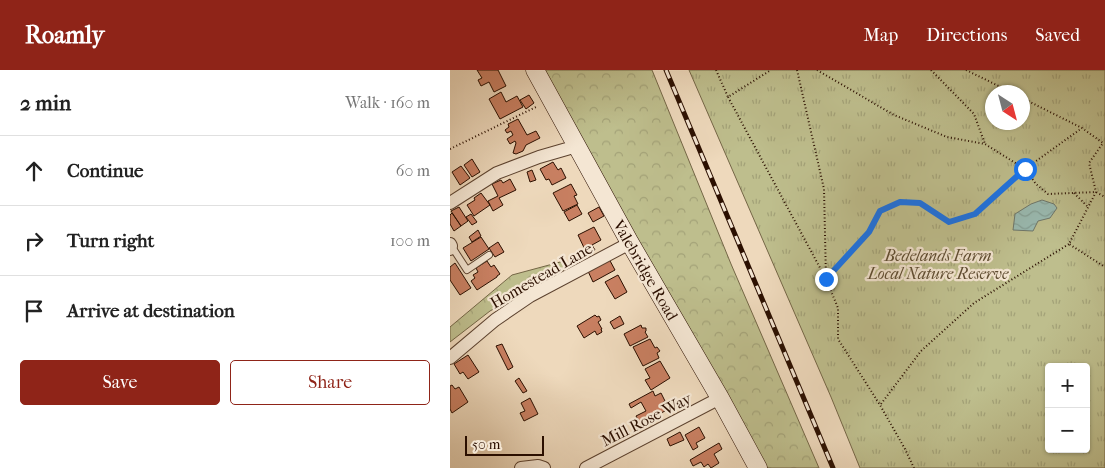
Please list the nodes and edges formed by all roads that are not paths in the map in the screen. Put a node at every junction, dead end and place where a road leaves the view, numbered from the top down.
1 (535, 70) edge
2 (577, 146) junction
3 (450, 203) edge
4 (630, 243) junction
5 (450, 246) edge
6 (489, 255) dead end
7 (450, 358) edge
8 (720, 398) junction
9 (521, 468) edge
10 (544, 468) edge
11 (586, 468) edge
12 (758, 468) edge

1 - 2 street, Valebridge Road
2 - 3 street
2 - 4 street, Valebridge Road
4 - 7 street, Homestead Lane
4 - 8 street, Valebridge Road
5 - 6 lane
8 - 11 street, Mill Rose Way
8 - 12 street, Valebridge Road
9 - 10 street

